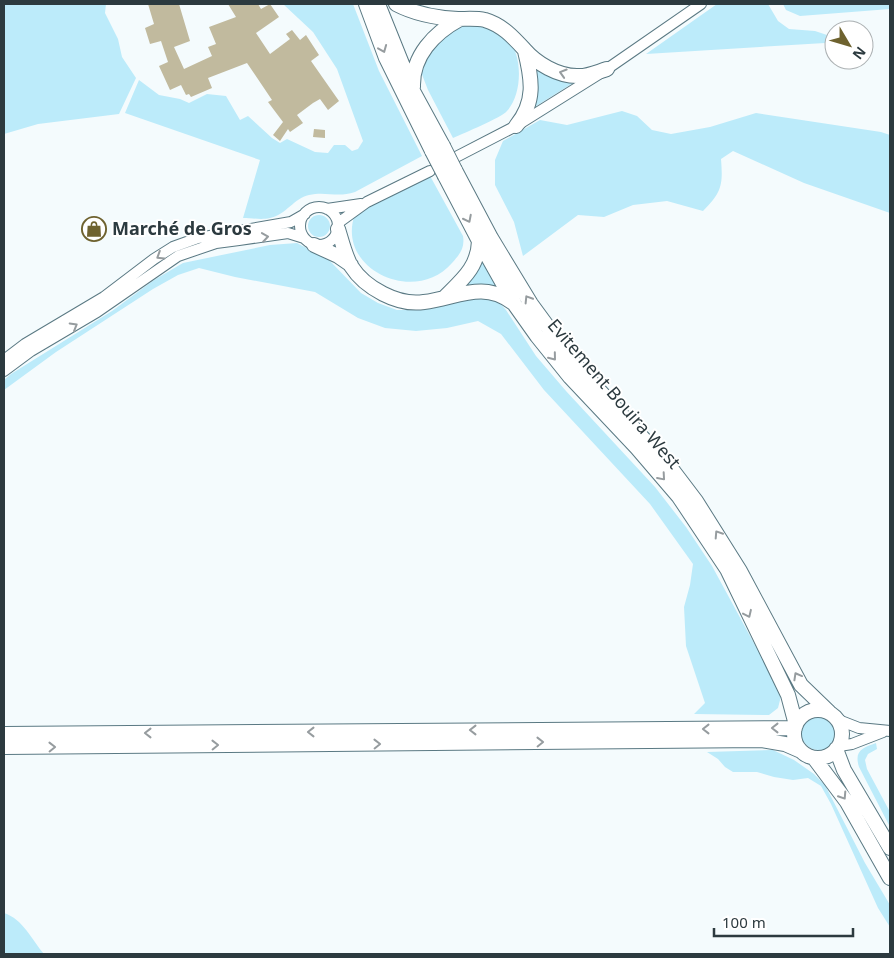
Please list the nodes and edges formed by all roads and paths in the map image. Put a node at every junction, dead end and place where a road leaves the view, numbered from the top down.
1 (366, 4) edge
2 (378, 4) edge
3 (396, 4) edge
4 (701, 4) edge
5 (460, 19) junction
6 (525, 50) junction
7 (607, 69) junction
8 (413, 91) junction
9 (516, 126) junction
10 (438, 149) junction
11 (452, 167) junction
12 (430, 171) dead end
13 (367, 202) junction
14 (327, 209) junction
15 (305, 214) junction
16 (338, 226) junction
17 (479, 240) junction
18 (309, 241) junction
19 (351, 265) junction
20 (445, 297) junction
21 (515, 305) junction
22 (4, 360) edge
23 (4, 371) edge
24 (833, 716) junction
25 (795, 727) junction
26 (887, 731) edge
27 (4, 734) edge
28 (4, 747) edge
29 (838, 748) junction
30 (801, 751) junction
31 (814, 758) junction
32 (890, 848) edge
33 (890, 878) edge

1 -> 10 highway, Evitement Bouira West
2 - 8 highway, Evitement Bouira West
3 - 5 highway
4 - 7 main road
5 - 6 highway
5 - 8 highway
7 -> 6 highway
6 - 9 highway
7 - 9 main road
8 - 10 highway, Evitement Bouira West
9 - 11 main road
10 - 11 highway, Evitement Bouira West, bridge
11 -> 17 highway, Evitement Bouira West
24 -> 11 highway, Evitement Bouira West
12 - 13 main road
13 - 14 main road
13 - 16 main road
14 - 15 main road
14 - 16 main road
15 - 18 main road
15 -> 22 main road
16 - 18 main road
16 - 19 highway
17 - 20 highway
17 - 21 highway, Evitement Bouira West
18 - 19 highway
23 -> 18 main road
19 - 20 highway
20 - 21 highway
21 -> 25 highway, Evitement Bouira West
24 - 25 highway
24 - 26 main road
24 - 29 highway
25 -> 27 highway
25 - 30 highway
26 - 29 main road
28 -> 30 highway
29 - 31 highway
29 - 32 highway
30 - 31 highway
31 -> 33 highway

